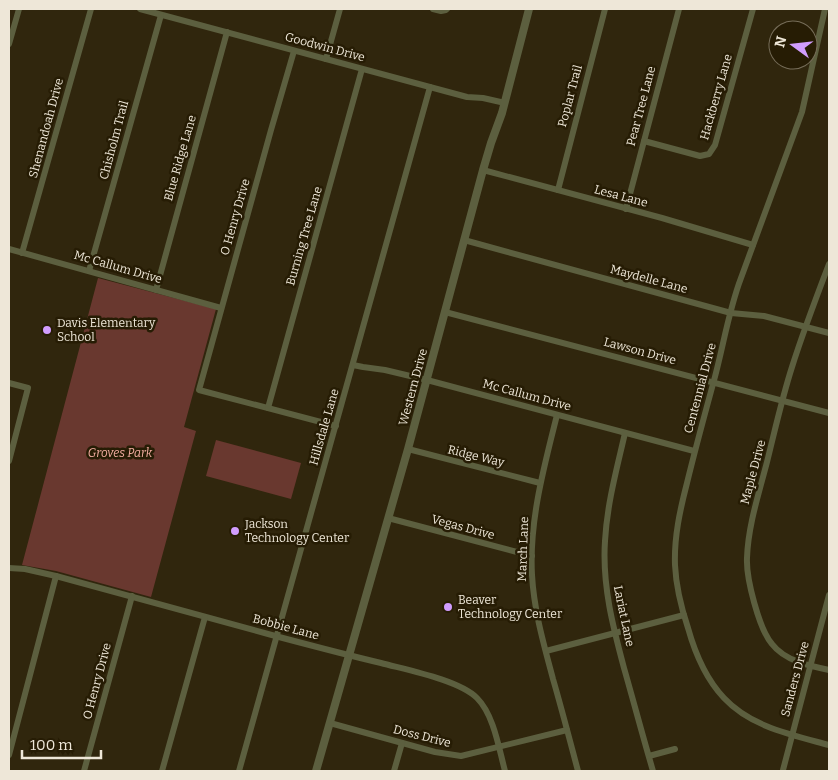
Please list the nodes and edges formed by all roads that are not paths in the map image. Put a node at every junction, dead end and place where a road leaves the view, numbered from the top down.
1 (19, 9) edge
2 (91, 9) edge
3 (140, 9) edge
4 (340, 9) edge
5 (433, 9) edge
6 (447, 9) edge
7 (529, 9) edge
8 (605, 9) edge
9 (679, 9) edge
10 (753, 9) edge
11 (824, 9) edge
12 (160, 14) junction
13 (227, 32) junction
14 (9, 44) edge
15 (294, 51) junction
16 (326, 60) junction
17 (362, 69) junction
18 (430, 88) junction
19 (504, 103) junction
20 (644, 141) junction
21 (483, 170) junction
22 (558, 190) junction
23 (626, 208) junction
24 (464, 240) junction
25 (753, 245) junction
26 (9, 249) edge
27 (22, 253) junction
28 (829, 264) edge
29 (89, 271) junction
30 (156, 290) junction
31 (221, 308) junction
32 (445, 312) junction
33 (731, 313) junction
34 (806, 327) junction
35 (829, 333) edge
36 (353, 365) junction
37 (427, 380) junction
38 (714, 382) junction
39 (9, 383) edge
40 (783, 401) junction
41 (268, 408) junction
42 (829, 413) edge
43 (557, 414) junction
44 (336, 426) junction
45 (625, 432) junction
46 (408, 450) junction
47 (694, 451) junction
48 (9, 461) edge
49 (540, 483) junction
50 (388, 518) junction
51 (532, 556) junction
52 (9, 568) edge
53 (56, 576) junction
54 (829, 595) edge
55 (132, 596) junction
56 (684, 615) junction
57 (205, 617) junction
58 (615, 633) junction
59 (277, 636) junction
60 (546, 651) junction
61 (349, 655) junction
62 (811, 666) junction
63 (829, 670) edge
64 (330, 723) junction
65 (567, 730) junction
66 (792, 735) junction
67 (402, 743) junction
68 (829, 745) edge
69 (498, 748) junction
70 (675, 748) dead end
71 (9, 755) edge
72 (649, 756) junction
73 (783, 770) edge
74 (84, 771) edge
75 (162, 771) edge
76 (239, 771) edge
77 (316, 771) edge
78 (394, 771) edge
79 (505, 771) edge
80 (578, 771) edge
81 (653, 771) edge

1 - 14 street
2 - 27 street, Shenandoah Drive
3 - 12 street, Goodwin Drive
4 - 16 street
5 - 6 street
7 - 19 street, Western Drive
8 - 22 street, Poplar Trail
9 - 20 street, Pear Tree Lane
10 - 20 street, Hackberry Lane
11 - 25 street, Centennial Drive
12 - 13 street, Goodwin Drive
12 - 29 street, Chisholm Trail
13 - 15 street, Goodwin Drive
13 - 30 street, Blue Ridge Lane
15 - 16 street, Goodwin Drive
15 - 31 street, O Henry Drive
16 - 17 street, Goodwin Drive
17 - 18 street, Goodwin Drive
17 - 41 street, Burning Tree Lane
18 - 19 street, Goodwin Drive
18 - 36 street, Hillsdale Lane
19 - 21 street, Western Drive
20 - 23 street, Pear Tree Lane
21 - 22 street, Lesa Lane
21 - 24 street, Western Drive
22 - 23 street, Lesa Lane
23 - 25 street, Lesa Lane
24 - 32 street, Western Drive
24 - 33 street, Maydelle Lane
25 - 33 street, Centennial Drive
26 - 27 street, Mc Callum Drive
27 - 29 street, Mc Callum Drive
28 - 34 street, Maple Drive
29 - 30 street, Mc Callum Drive
30 - 31 street, Mc Callum Drive
31 - 41 street, O Henry Drive
32 - 37 street, Western Drive
32 - 38 street, Lawson Drive
33 - 34 street, Maydelle Lane
33 - 38 street, Centennial Drive
34 - 35 street, Maydelle Lane
34 - 40 street, Maple Drive
36 - 37 street, Mc Callum Drive
36 - 44 street, Hillsdale Lane
37 - 43 street, Mc Callum Drive
37 - 46 street, Western Drive
38 - 40 street, Lawson Drive
38 - 47 street, Centennial Drive
39 - 48 street
40 - 42 street, Lawson Drive
40 - 62 street, Maple Drive
41 - 44 street
43 - 45 street, Mc Callum Drive
43 - 49 street, March Lane
44 - 59 street, Hillsdale Lane
45 - 47 street, Mc Callum Drive
45 - 58 street, Lariat Lane
46 - 49 street, Ridge Way
46 - 50 street, Western Drive
47 - 56 street, Centennial Drive
49 - 51 street, March Lane
50 - 51 street, Vegas Drive
50 - 61 street, Western Drive
51 - 60 street, March Lane
52 - 53 street, Bobbie Lane
53 - 55 street, Bobbie Lane
53 - 71 street
54 - 62 street, Sanders Drive
55 - 57 street, Bobbie Lane
55 - 74 street, O Henry Drive
56 - 58 street
56 - 66 street, Centennial Drive
57 - 59 street, Bobbie Lane
57 - 75 street
58 - 60 street
58 - 72 street, Lariat Lane
59 - 61 street, Bobbie Lane
59 - 76 street, Hillsdale Lane
60 - 65 street, March Lane
61 - 64 street, Western Drive
61 - 69 street, Bobbie Lane
62 - 63 street, Maple Drive
62 - 66 street, Sanders Drive
64 - 67 street, Doss Drive
64 - 77 street, Western Drive
65 - 69 street, Doss Drive
65 - 80 street, March Lane
66 - 68 street, Centennial Drive
66 - 73 street, Sanders Drive
67 - 69 street, Doss Drive
67 - 78 street
69 - 79 street, Bobbie Lane
70 - 72 street
72 - 81 street, Lariat Lane

